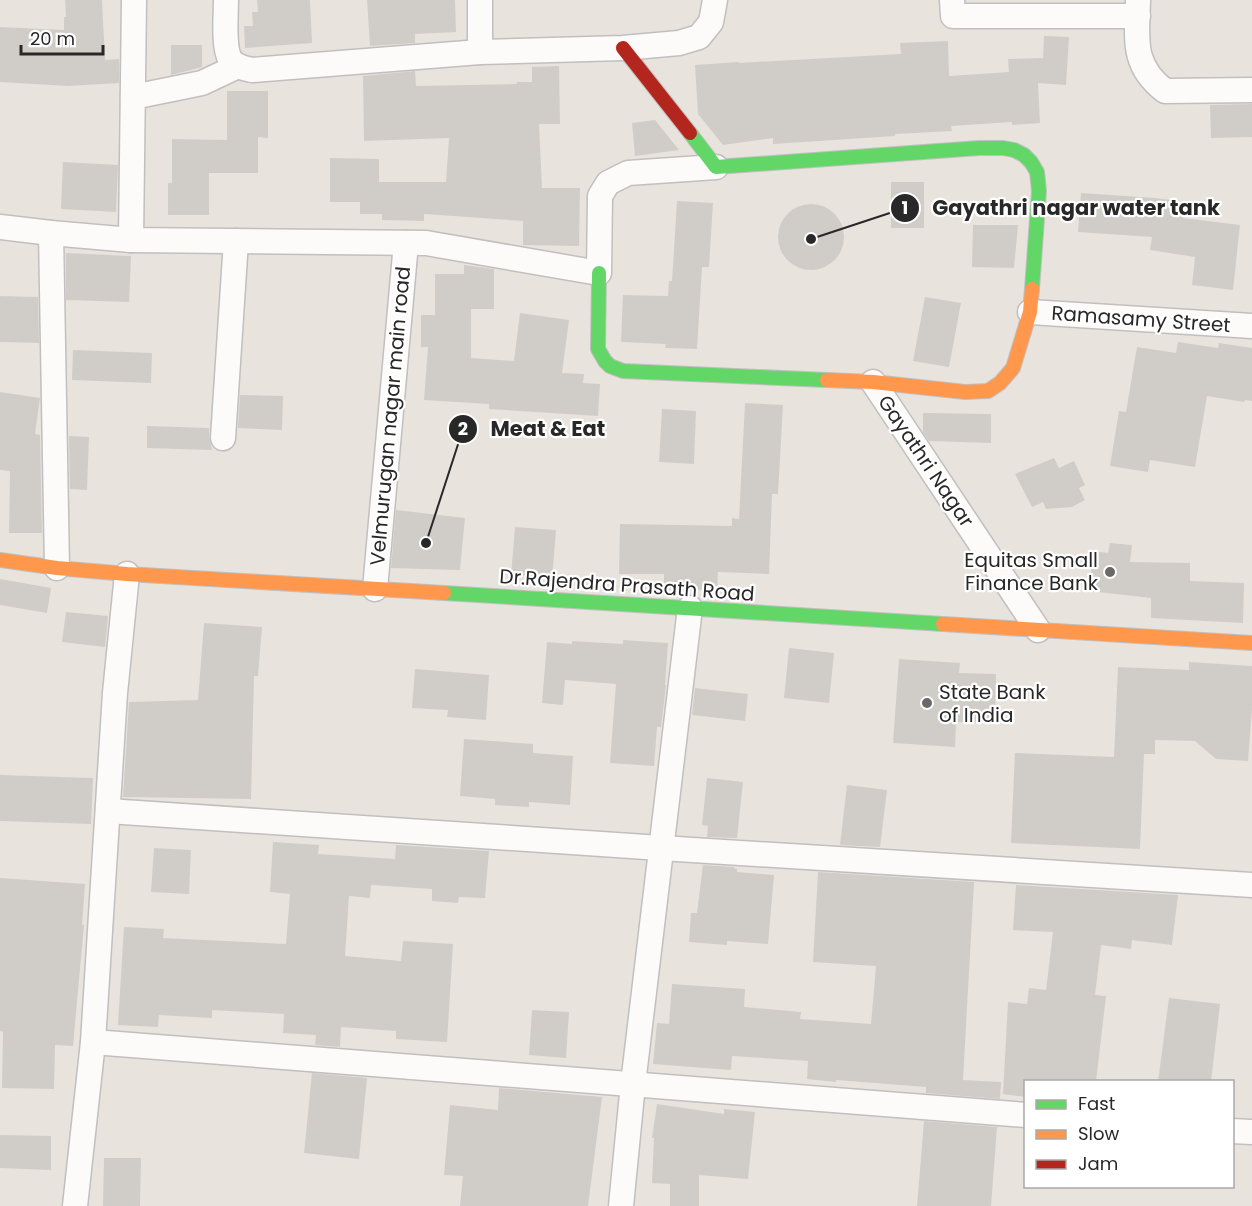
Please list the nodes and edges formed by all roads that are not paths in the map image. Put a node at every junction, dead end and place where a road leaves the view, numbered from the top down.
1 (134, 0) edge
2 (226, 0) edge
3 (480, 0) edge
4 (715, 0) edge
5 (952, 0) edge
6 (1138, 8) edge
7 (623, 48) junction
8 (480, 52) junction
9 (238, 66) junction
10 (1252, 90) edge
11 (133, 97) junction
12 (716, 167) junction
13 (0, 227) edge
14 (51, 233) junction
15 (131, 240) junction
16 (236, 242) junction
17 (406, 243) junction
18 (599, 273) junction
19 (1030, 312) junction
20 (1252, 326) edge
21 (873, 382) junction
22 (224, 438) dead end
23 (0, 560) edge
24 (57, 568) junction
25 (127, 574) junction
26 (375, 589) junction
27 (690, 608) junction
28 (1038, 630) junction
29 (1252, 643) edge
30 (108, 811) junction
31 (661, 848) junction
32 (1252, 885) edge
33 (93, 1042) junction
34 (633, 1084) junction
35 (1024, 1114) edge
36 (1234, 1131) edge
37 (1252, 1132) edge
38 (75, 1206) edge
39 (621, 1206) edge

1 - 11 street
2 - 9 street
3 - 8 street
4 - 7 street
5 - 6 street
6 - 10 street
7 - 8 street
7 - 12 street
8 - 9 street
9 - 11 street
11 - 15 street
12 - 18 street
12 - 19 street
13 - 14 street
14 - 15 street
14 - 24 street
15 - 16 street
16 - 17 street
16 - 22 street
17 - 18 street
17 - 26 street, Velmurugan nagar main road
18 - 21 street
19 - 20 street, Ramasamy Street
19 - 21 street
21 - 28 street, Gayathri Nagar
23 - 24 street, Dr.Rajendra Prasath Road
24 - 25 street, Dr.Rajendra Prasath Road
25 - 26 street, Dr.Rajendra Prasath Road
25 - 30 street
26 - 27 street, Dr.Rajendra Prasath Road
27 - 28 street, Dr.Rajendra Prasath Road
27 - 31 street
28 - 29 street, Dr.Rajendra Prasath Road
30 - 31 street
30 - 33 street
31 - 32 street
31 - 34 street
33 - 34 street
33 - 38 street
34 - 35 street
34 - 39 street
36 - 37 street

